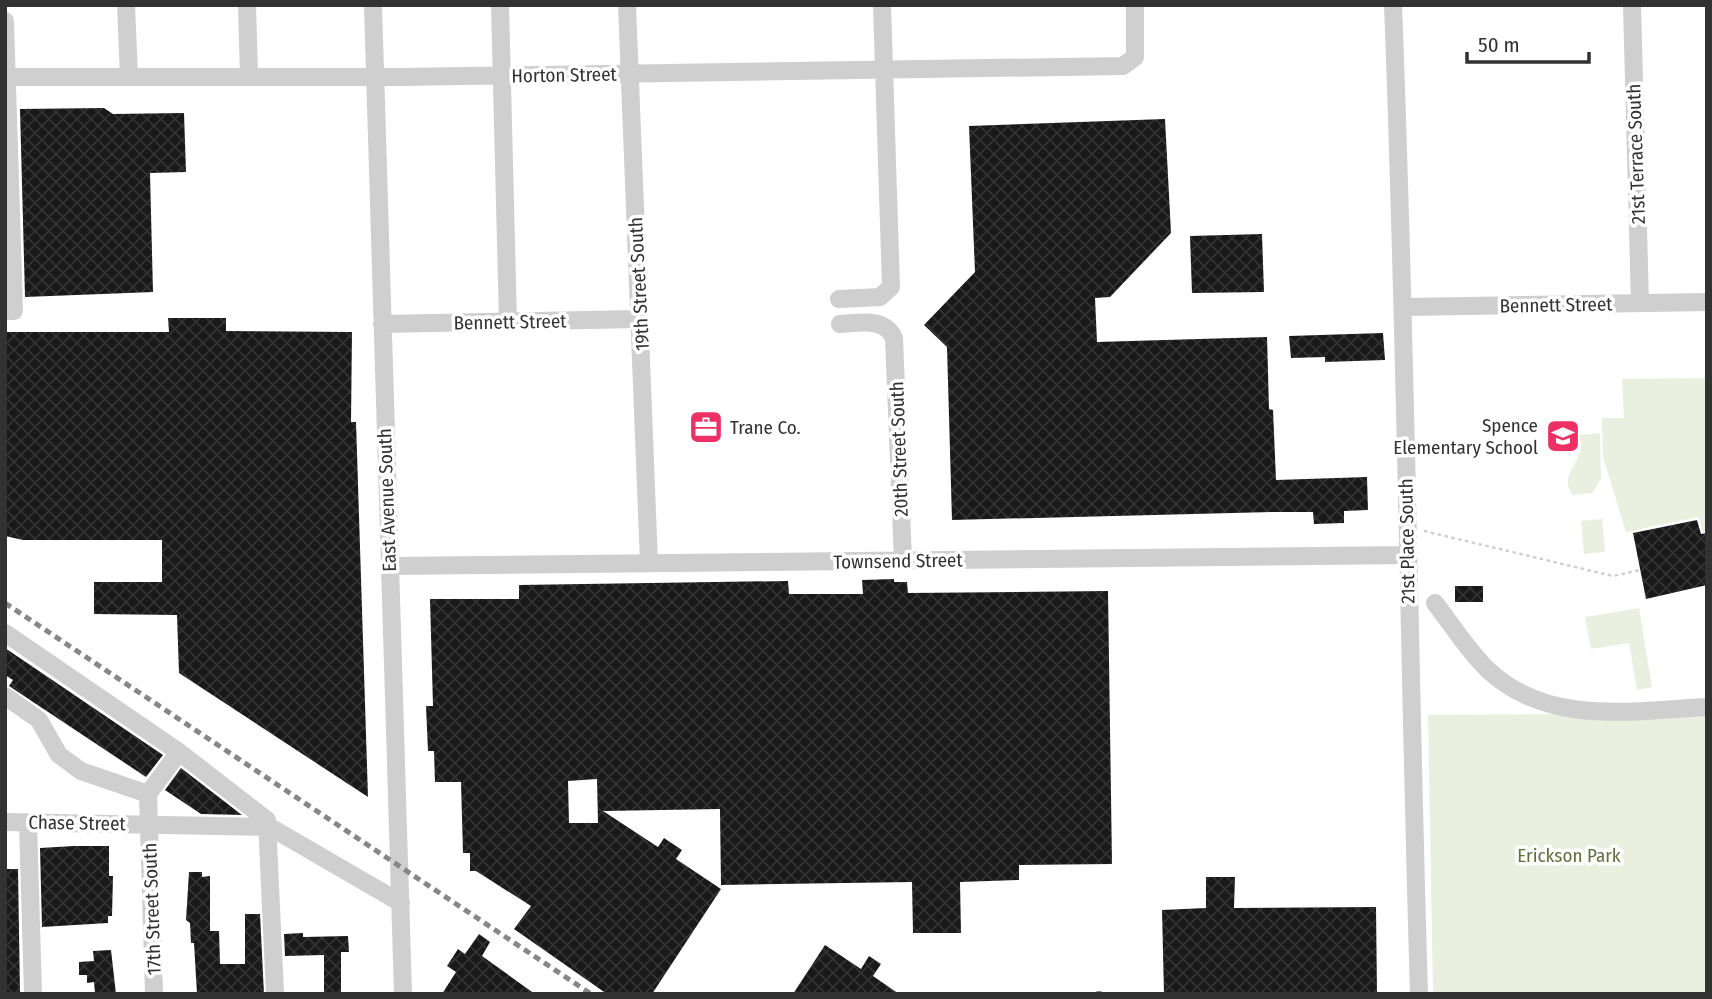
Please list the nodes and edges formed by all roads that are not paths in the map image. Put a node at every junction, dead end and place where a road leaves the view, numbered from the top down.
1 (126, 5) edge
2 (247, 5) edge
3 (373, 5) edge
4 (500, 5) edge
5 (627, 5) edge
6 (882, 5) edge
7 (1135, 5) edge
8 (1393, 5) edge
9 (1632, 5) edge
10 (5, 21) edge
11 (884, 71) junction
12 (629, 74) junction
13 (502, 76) junction
14 (6, 77) edge
15 (129, 77) junction
16 (249, 77) junction
17 (375, 77) junction
18 (839, 299) dead end
19 (1707, 302) edge
20 (1640, 303) junction
21 (1405, 307) junction
22 (5, 311) edge
23 (639, 320) junction
24 (508, 322) junction
25 (382, 324) junction
26 (840, 324) dead end
27 (1407, 555) junction
28 (903, 561) junction
29 (649, 564) junction
30 (389, 566) junction
31 (1435, 603) dead end
32 (5, 633) edge
33 (5, 696) edge
34 (1707, 707) edge
35 (179, 752) junction
36 (148, 794) junction
37 (5, 822) edge
38 (28, 822) junction
39 (149, 824) junction
40 (270, 827) junction
41 (401, 903) junction
42 (33, 994) edge
43 (154, 994) edge
44 (275, 994) edge
45 (402, 994) edge
46 (1419, 994) edge

1 - 15 street
2 - 16 street
3 - 17 street, East Avenue South
4 - 13 street
5 - 12 street, 19th Street South
6 - 11 street
7 - 11 street, Horton Street
8 - 21 street, 21st Place South
9 - 20 street, 21st Terrace South
10 - 14 street
11 - 12 street, Horton Street
11 - 18 street
12 - 13 street, Horton Street
12 - 23 street, 19th Street South
13 - 17 street, Horton Street
13 - 24 street
14 - 15 street, Horton Street
14 - 22 street
15 - 16 street, Horton Street
16 - 17 street, Horton Street
17 - 25 street, East Avenue South
19 - 20 street, Bennett Street
20 - 21 street, Bennett Street
21 - 27 street, 21st Place South
23 - 24 street, Bennett Street
23 - 29 street, 19th Street South
24 - 25 street, Bennett Street
25 - 30 street, East Avenue South
26 - 28 street, 20th Street South
27 - 28 street, Townsend Street
27 - 46 street, 21st Place South
28 - 29 street, Townsend Street
29 - 30 street, Townsend Street
30 - 41 street, East Avenue South
31 - 34 street
32 - 35 street
33 - 36 street
35 - 36 street
35 - 40 street
36 - 39 street, 17th Street South
37 - 38 street, Chase Street
38 - 39 street, Chase Street
38 - 42 street
39 - 40 street, Chase Street
39 - 43 street, 17th Street South
40 - 41 street
40 - 44 street
41 - 45 street, East Avenue South

